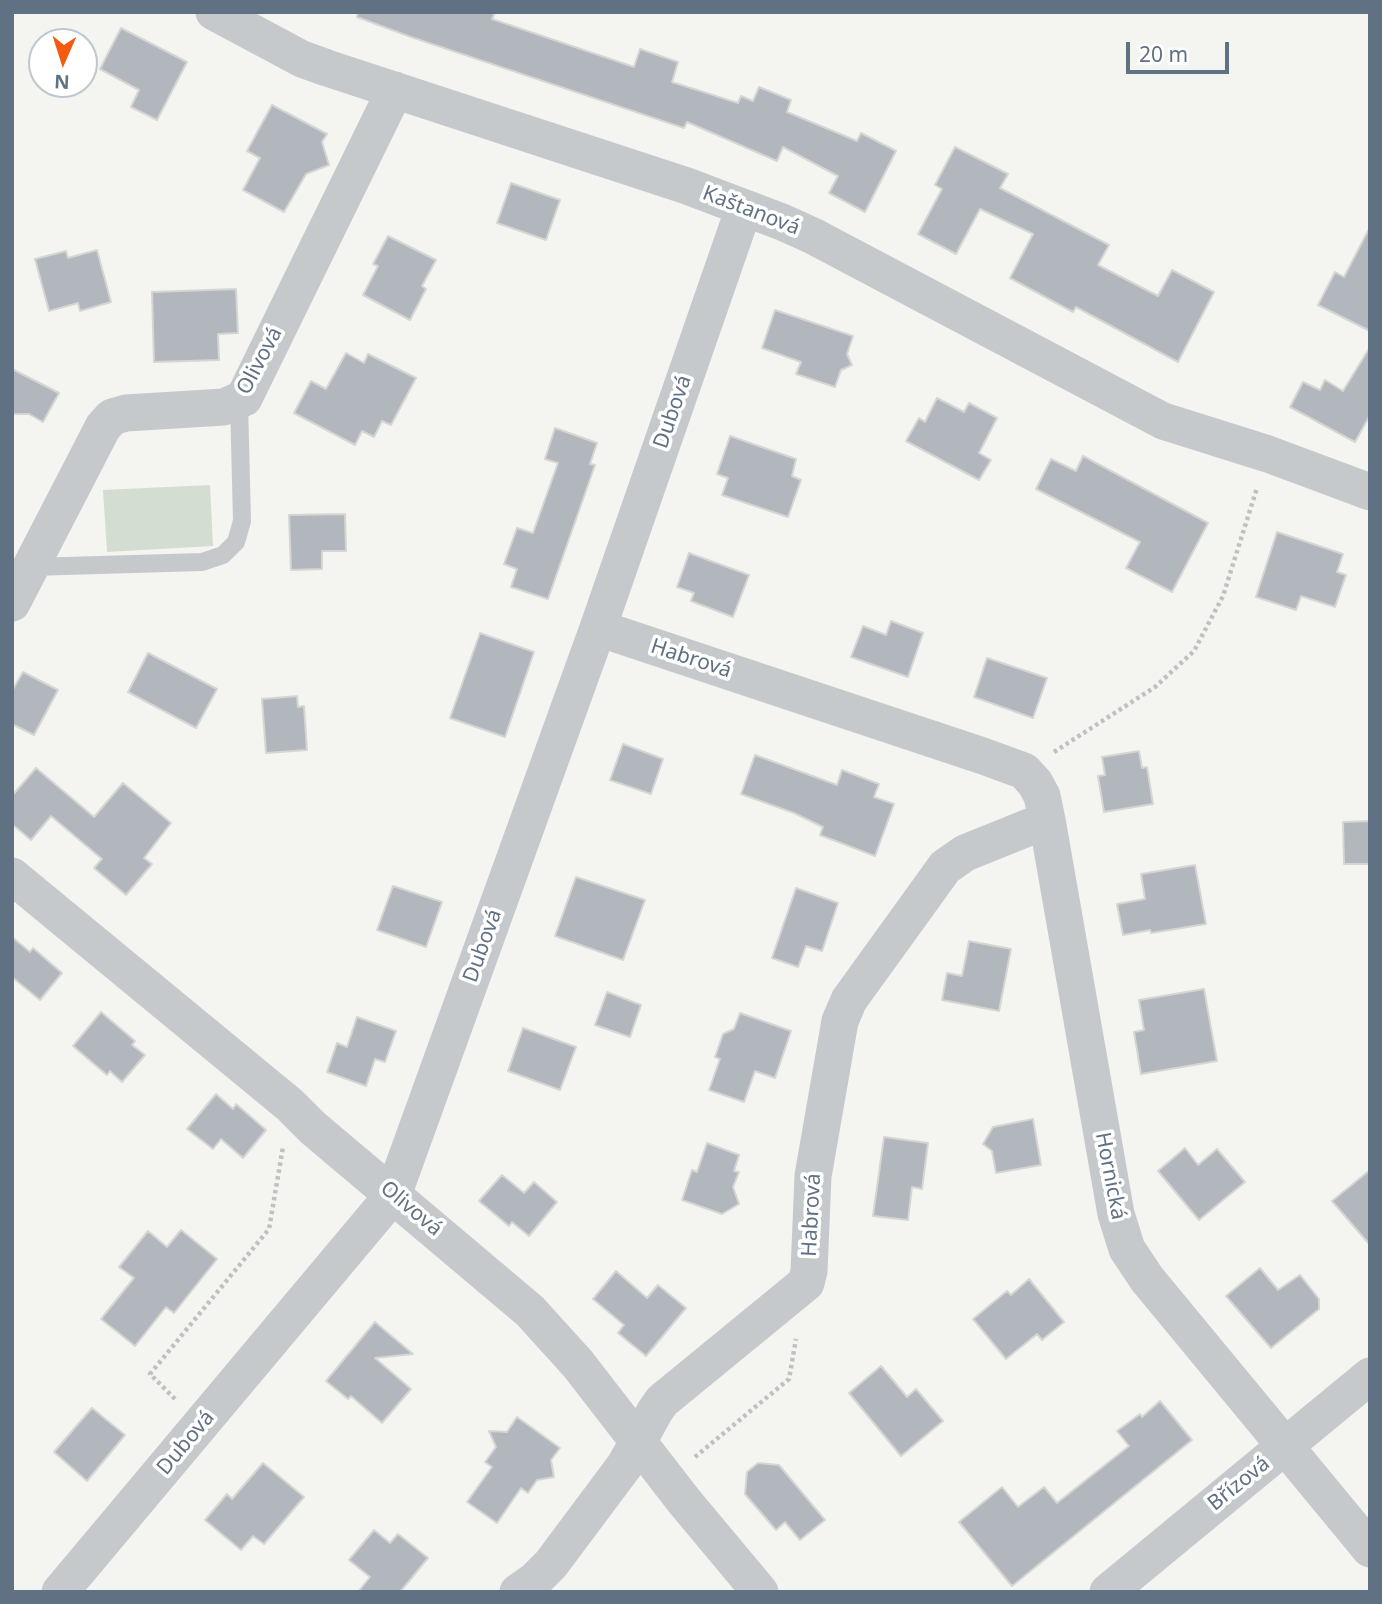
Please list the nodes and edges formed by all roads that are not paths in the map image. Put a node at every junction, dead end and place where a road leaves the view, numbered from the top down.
1 (215, 12) edge
2 (394, 90) junction
3 (744, 208) junction
4 (239, 402) junction
5 (1370, 492) edge
6 (31, 567) junction
7 (12, 603) edge
8 (598, 628) junction
9 (1024, 771) joint
10 (1047, 820) junction
11 (12, 876) edge
12 (393, 1195) junction
13 (1370, 1376) edge
14 (638, 1442) junction
15 (1285, 1447) junction
16 (1370, 1549) edge
17 (60, 1592) edge
18 (518, 1592) edge
19 (760, 1592) edge
20 (1108, 1592) edge

1 - 2 street, Kaštanová
2 - 3 street, Kaštanová
2 - 4 street, Olivová
3 - 5 street, Kaštanová
3 - 8 street, Dubová
4 - 6 street, Olivová
4 - 6 lane
6 - 7 street, Olivová
8 - 9 street, Habrová
8 - 12 street, Dubová
9 - 10 street, Hornická
10 - 14 street, Habrová
10 - 15 street, Hornická
11 - 12 street, Olivová
12 - 14 street, Olivová
12 - 17 street, Dubová
13 - 15 street, Břízová
14 - 18 street, Habrová
14 - 19 street, Olivová
15 - 16 street, Hornická
15 - 20 street, Břízová

